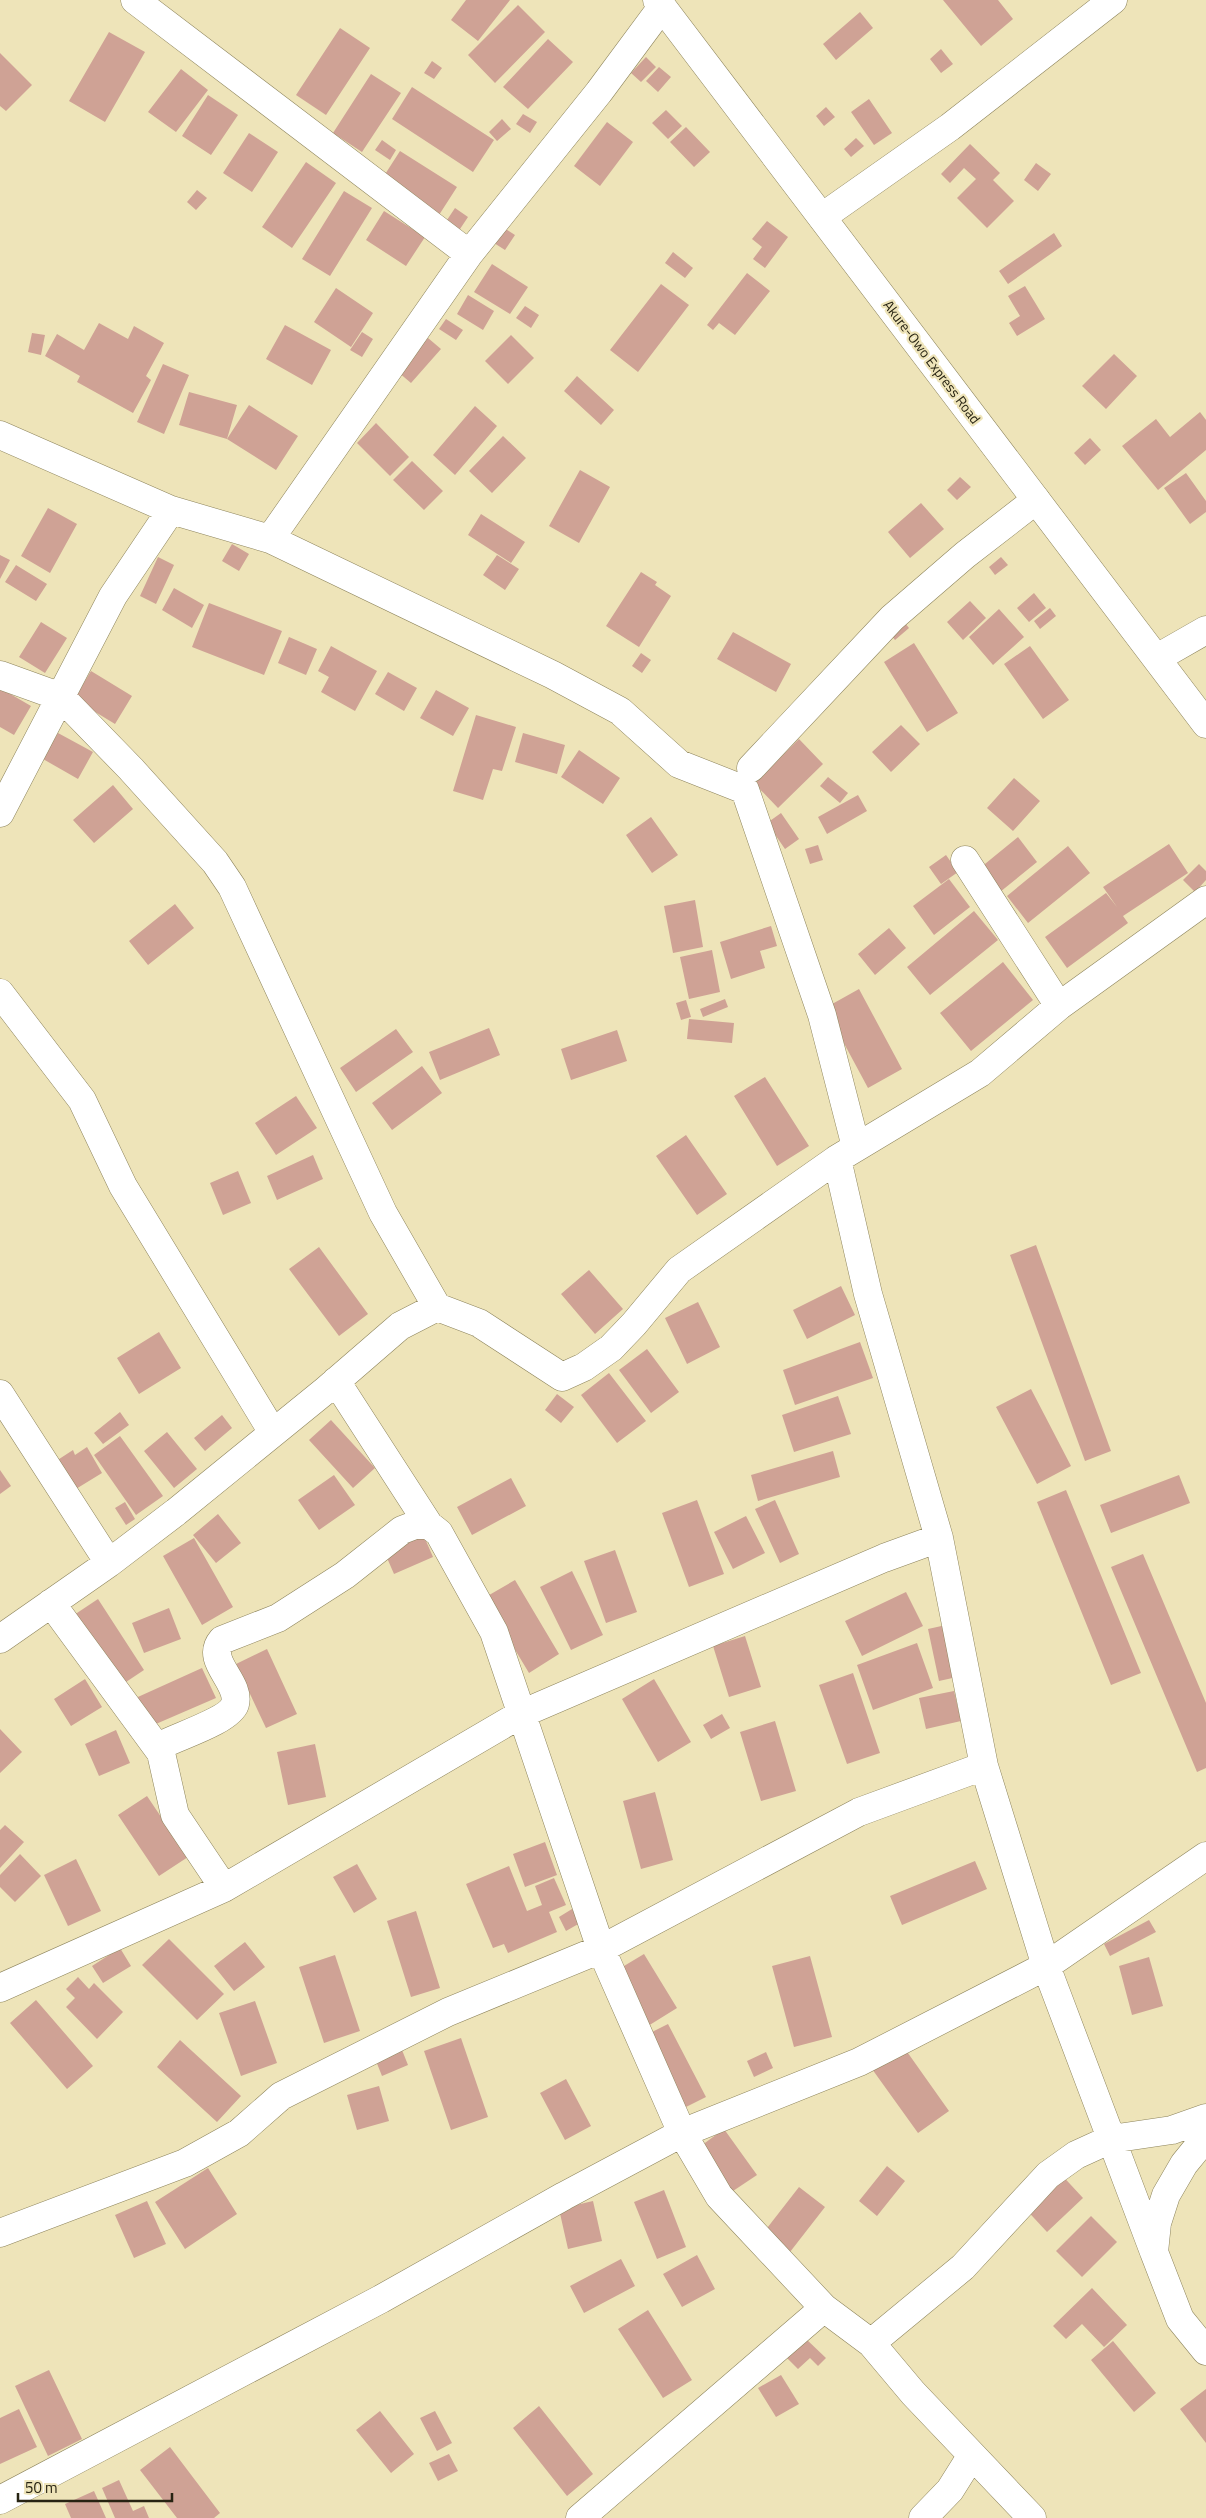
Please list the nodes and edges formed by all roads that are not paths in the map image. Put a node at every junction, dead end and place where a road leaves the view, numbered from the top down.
1 (135, 0) edge
2 (1113, 0) edge
3 (659, 4) edge
4 (822, 217) junction
5 (469, 254) junction
6 (0, 434) edge
7 (1036, 500) junction
8 (171, 510) junction
9 (270, 539) junction
10 (1206, 630) edge
11 (1157, 658) junction
12 (0, 675) edge
13 (61, 697) junction
14 (1206, 724) edge
15 (751, 768) dead end
16 (0, 813) edge
17 (965, 860) dead end
18 (1206, 900) edge
19 (0, 994) edge
20 (1059, 1006) junction
21 (847, 1153) junction
22 (437, 1306) junction
23 (336, 1381) junction
24 (0, 1394) edge
25 (272, 1432) junction
26 (429, 1525) junction
27 (939, 1538) junction
28 (109, 1563) junction
29 (51, 1603) junction
30 (0, 1639) edge
31 (521, 1714) junction
32 (160, 1753) junction
33 (984, 1766) junction
34 (1206, 1856) edge
35 (224, 1888) junction
36 (601, 1949) junction
37 (1046, 1966) junction
38 (0, 1988) edge
39 (1206, 2118) edge
40 (682, 2133) junction
41 (1206, 2137) edge
42 (1111, 2139) junction
43 (0, 2234) edge
44 (1154, 2252) junction
45 (824, 2308) junction
46 (871, 2343) junction
47 (1206, 2352) edge
48 (972, 2454) junction
49 (0, 2500) edge
50 (580, 2518) edge
51 (923, 2518) edge
52 (1032, 2518) edge

1 - 5 main road
2 - 4 main road
3 - 4 main road, Akure-Owo Express Road
3 - 5 main road
4 - 7 main road, Akure-Owo Express Road
5 - 9 main road
6 - 8 main road
7 - 11 main road, Akure-Owo Express Road
7 - 15 main road
8 - 9 main road
8 - 13 main road
9 - 21 main road
10 - 11 main road
11 - 14 main road, Akure-Owo Express Road
12 - 13 main road
13 - 16 main road
13 - 22 main road
17 - 20 main road
18 - 20 main road
19 - 25 main road
20 - 21 main road
21 - 22 main road
21 - 27 main road
22 - 23 main road
23 - 25 main road
23 - 26 main road
24 - 28 main road
25 - 28 main road
26 - 31 main road
26 - 32 main road
27 - 31 main road
27 - 33 main road
28 - 29 main road
29 - 30 main road
29 - 32 main road
31 - 35 main road
31 - 36 main road
32 - 35 main road
33 - 36 main road
33 - 37 main road
34 - 37 main road
35 - 38 main road
36 - 40 main road
36 - 43 main road
37 - 40 main road
37 - 42 main road
39 - 42 main road
40 - 45 main road
40 - 49 main road
41 - 44 main road
42 - 44 main road
42 - 46 main road
44 - 47 main road
45 - 46 main road
45 - 50 main road
46 - 48 main road
48 - 51 main road
48 - 52 main road

